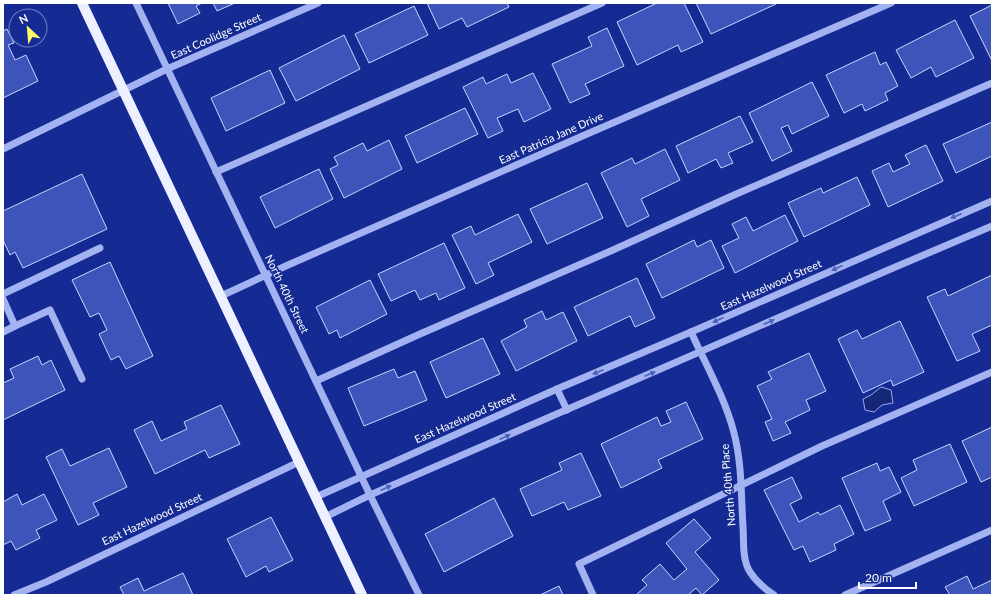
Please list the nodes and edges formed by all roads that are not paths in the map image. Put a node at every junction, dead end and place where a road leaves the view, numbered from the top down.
1 (82, 3) edge
2 (136, 3) edge
3 (318, 3) edge
4 (602, 3) edge
5 (891, 3) edge
6 (167, 69) junction
7 (992, 83) edge
8 (123, 90) junction
9 (3, 149) edge
10 (216, 172) junction
11 (992, 201) edge
12 (992, 226) edge
13 (100, 248) dead end
14 (265, 276) junction
15 (3, 294) edge
16 (221, 296) junction
17 (3, 299) edge
18 (15, 326) junction
19 (3, 332) edge
20 (691, 332) junction
21 (700, 352) junction
22 (992, 372) edge
23 (82, 379) dead end
24 (316, 381) junction
25 (557, 389) junction
26 (567, 410) junction
27 (299, 462) junction
28 (361, 476) junction
29 (741, 486) junction
30 (370, 495) junction
31 (316, 497) junction
32 (325, 517) junction
33 (992, 530) edge
34 (14, 595) edge
35 (362, 595) edge
36 (419, 595) edge
37 (593, 595) edge
38 (774, 595) edge
39 (845, 595) edge

1 - 8 main road
2 - 6 street, North 40th Street
3 - 6 street, East Coolidge Street
4 - 10 street
5 - 14 street, East Patricia Jane Drive
6 - 8 street, East Coolidge Street
6 - 10 street, North 40th Street
7 - 24 street
8 - 9 street, East Coolidge Street
8 - 16 main road
10 - 14 street, North 40th Street
11 -> 20 street, East Hazelwood Street
21 -> 12 street
13 - 15 street
14 - 16 street, East Patricia Jane Drive
14 - 24 street, North 40th Street
16 - 27 main road
17 - 18 street
18 - 19 street
18 - 23 street
20 - 21 street, North 40th Place
20 -> 25 street, East Hazelwood Street
26 -> 21 street
21 - 29 street, North 40th Place
22 - 29 street
24 - 28 street, North 40th Street
25 - 26 street
25 - 28 street, East Hazelwood Street
30 -> 26 street
27 - 31 main road
27 - 34 street, East Hazelwood Street
28 - 30 street, North 40th Street
28 - 31 street, East Hazelwood Street
29 - 37 street
29 - 38 street, North 40th Place
30 - 32 street
30 - 36 street, North 40th Street
31 - 32 main road
32 - 35 main road
33 - 39 street

